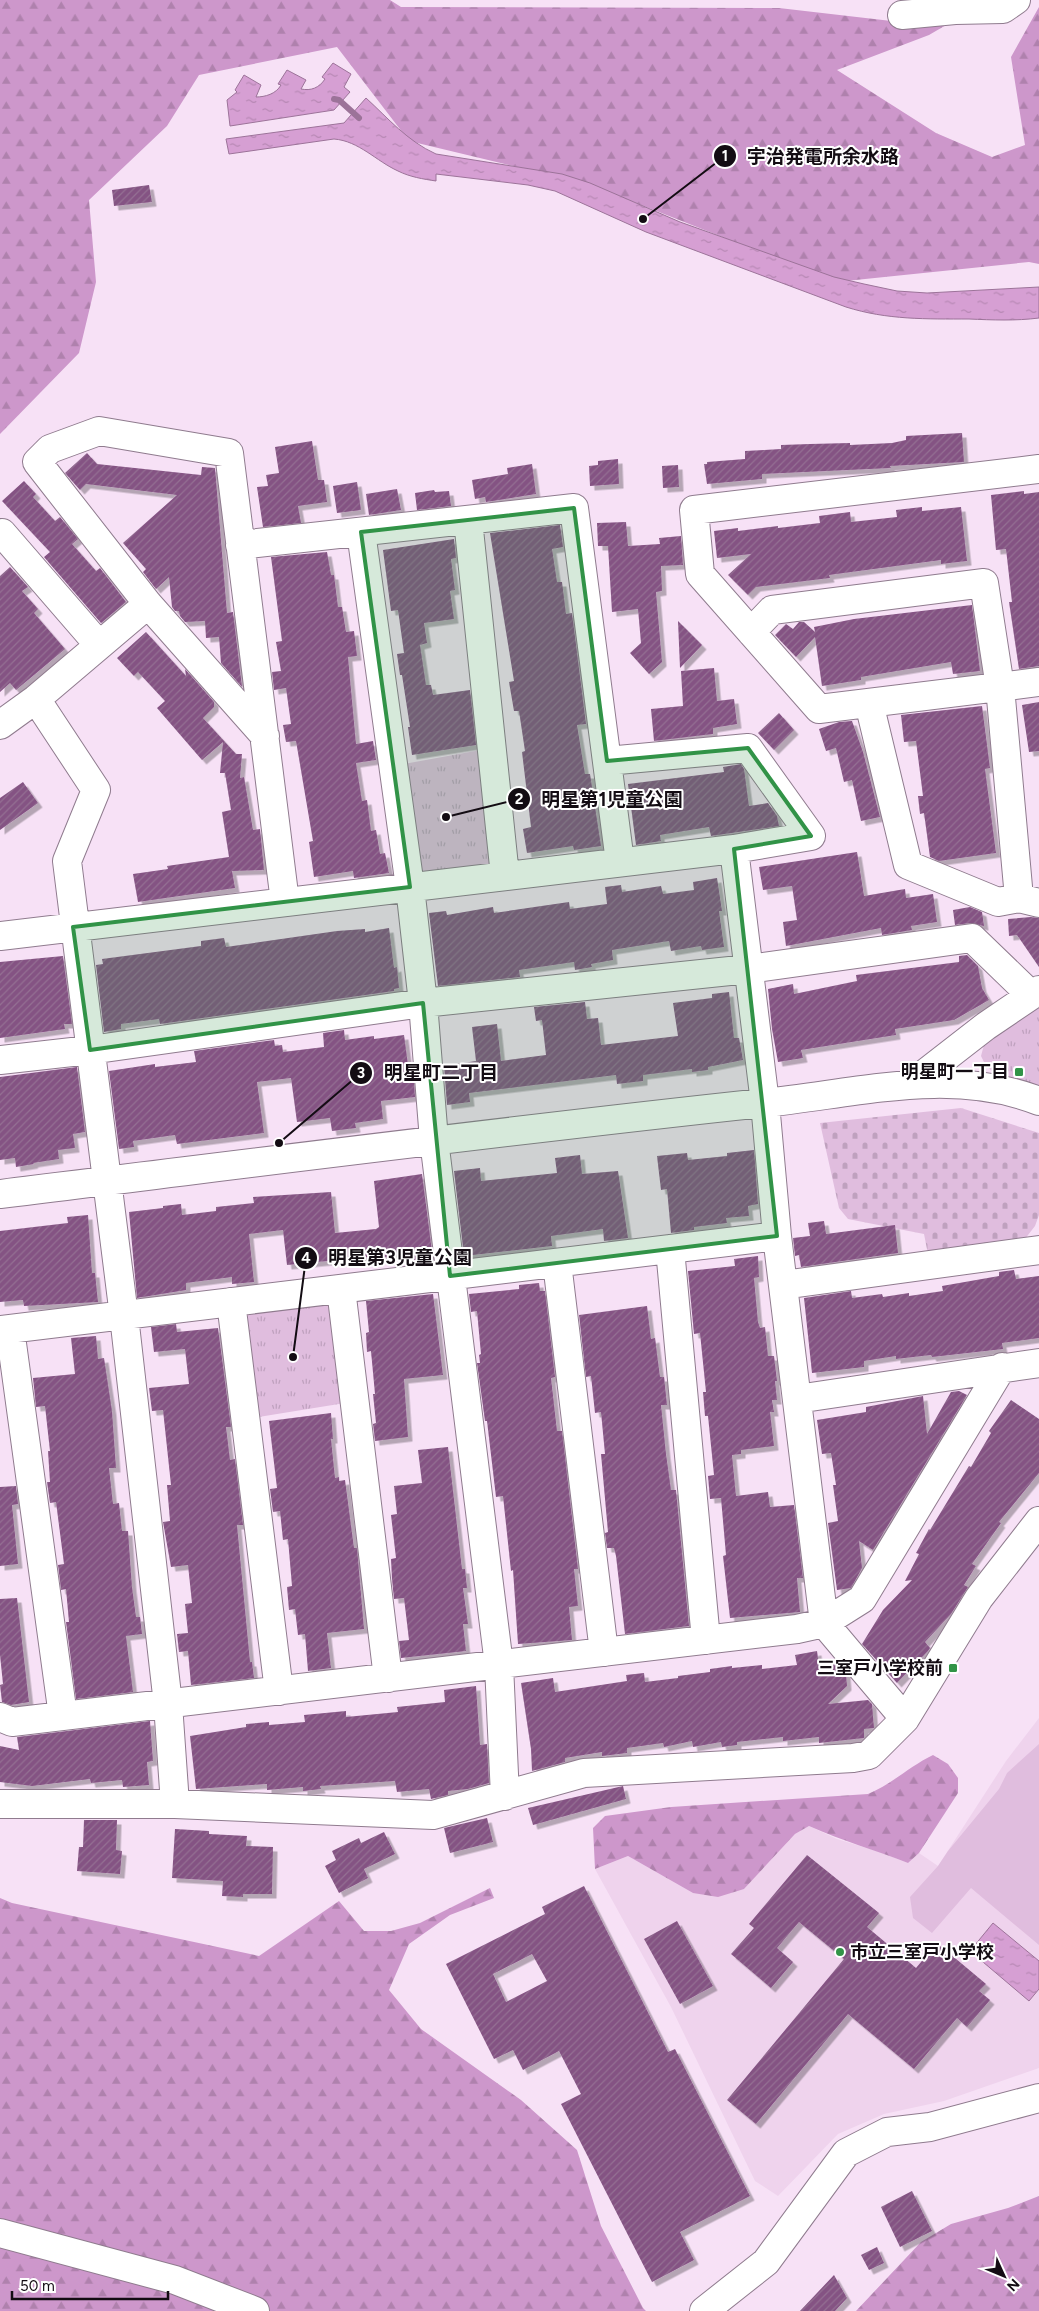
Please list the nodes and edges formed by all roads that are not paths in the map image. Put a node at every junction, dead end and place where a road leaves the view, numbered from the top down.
1 (1016, 0) edge
2 (902, 15) dead end
3 (1039, 469) edge
4 (468, 520) junction
5 (361, 532) junction
6 (0, 535) edge
7 (240, 545) junction
8 (148, 604) junction
9 (752, 632) junction
10 (99, 645) junction
11 (1039, 682) edge
12 (1000, 687) junction
13 (36, 699) junction
14 (869, 703) junction
15 (0, 725) edge
16 (265, 736) junction
17 (607, 761) junction
18 (734, 848) junction
19 (620, 862) junction
20 (505, 876) junction
21 (410, 887) junction
22 (1029, 901) edge
23 (285, 902) junction
24 (73, 927) junction
25 (0, 936) edge
26 (749, 969) junction
27 (1035, 993) edge
28 (423, 1003) junction
29 (90, 1050) junction
30 (0, 1060) edge
31 (910, 1085) junction
32 (1039, 1101) edge
33 (765, 1103) junction
34 (434, 1140) junction
35 (108, 1182) junction
36 (0, 1194) edge
37 (777, 1236) junction
38 (670, 1250) junction
39 (1039, 1250) edge
40 (557, 1263) junction
41 (450, 1276) junction
42 (783, 1285) junction
43 (341, 1289) junction
44 (231, 1302) junction
45 (124, 1316) junction
46 (5, 1330) edge
47 (1039, 1363) edge
48 (1002, 1367) junction
49 (797, 1399) junction
50 (1039, 1521) edge
51 (824, 1623) junction
52 (706, 1640) junction
53 (604, 1652) junction
54 (499, 1665) junction
55 (388, 1678) junction
56 (279, 1691) junction
57 (168, 1704) junction
58 (63, 1716) junction
59 (0, 1717) edge
60 (905, 1718) junction
61 (505, 1796) junction
62 (0, 1804) edge
63 (175, 1804) junction
64 (1039, 2098) edge
65 (0, 2233) edge
66 (255, 2311) edge
67 (704, 2311) edge

1 - 2 street
3 - 9 street
4 - 5 street
4 - 17 street
4 - 20 street
5 - 7 street
5 - 21 street
6 - 10 street
7 - 8 street
7 - 16 street
8 - 10 street
8 - 16 street
9 - 12 street
9 - 14 street
10 - 13 street
11 - 12 street
12 - 14 street
12 - 22 street
13 - 15 street
13 - 24 street
14 - 22 street
16 - 23 street
17 - 18 street
17 - 19 street
18 - 19 street
18 - 26 street
19 - 20 street
20 - 21 street
21 - 23 street
21 - 28 street
23 - 24 street
24 - 25 street
24 - 29 street
26 - 27 street
26 - 28 street
26 - 33 street
27 - 31 street
28 - 29 street
28 - 34 street
29 - 30 street
29 - 35 street
31 - 32 street
31 - 33 street
33 - 34 street
33 - 37 street
34 - 35 street
34 - 41 street
35 - 36 street
35 - 45 street
37 - 38 street
37 - 42 street
38 - 40 street
38 - 52 street
39 - 42 street
40 - 41 street
40 - 53 street
41 - 43 street
41 - 54 street
42 - 49 street
43 - 44 street
43 - 55 street
44 - 45 street
44 - 56 street
45 - 46 street
45 - 57 street
46 - 58 street
47 - 48 street
48 - 49 street
48 - 51 street
49 - 51 street
50 - 60 street
51 - 52 street
51 - 60 street
52 - 53 street
53 - 54 street
54 - 55 street
54 - 61 street
55 - 56 street
56 - 57 street
57 - 58 street
57 - 63 street
58 - 59 street
60 - 61 street
61 - 63 street
62 - 63 street
64 - 67 street
65 - 66 street

